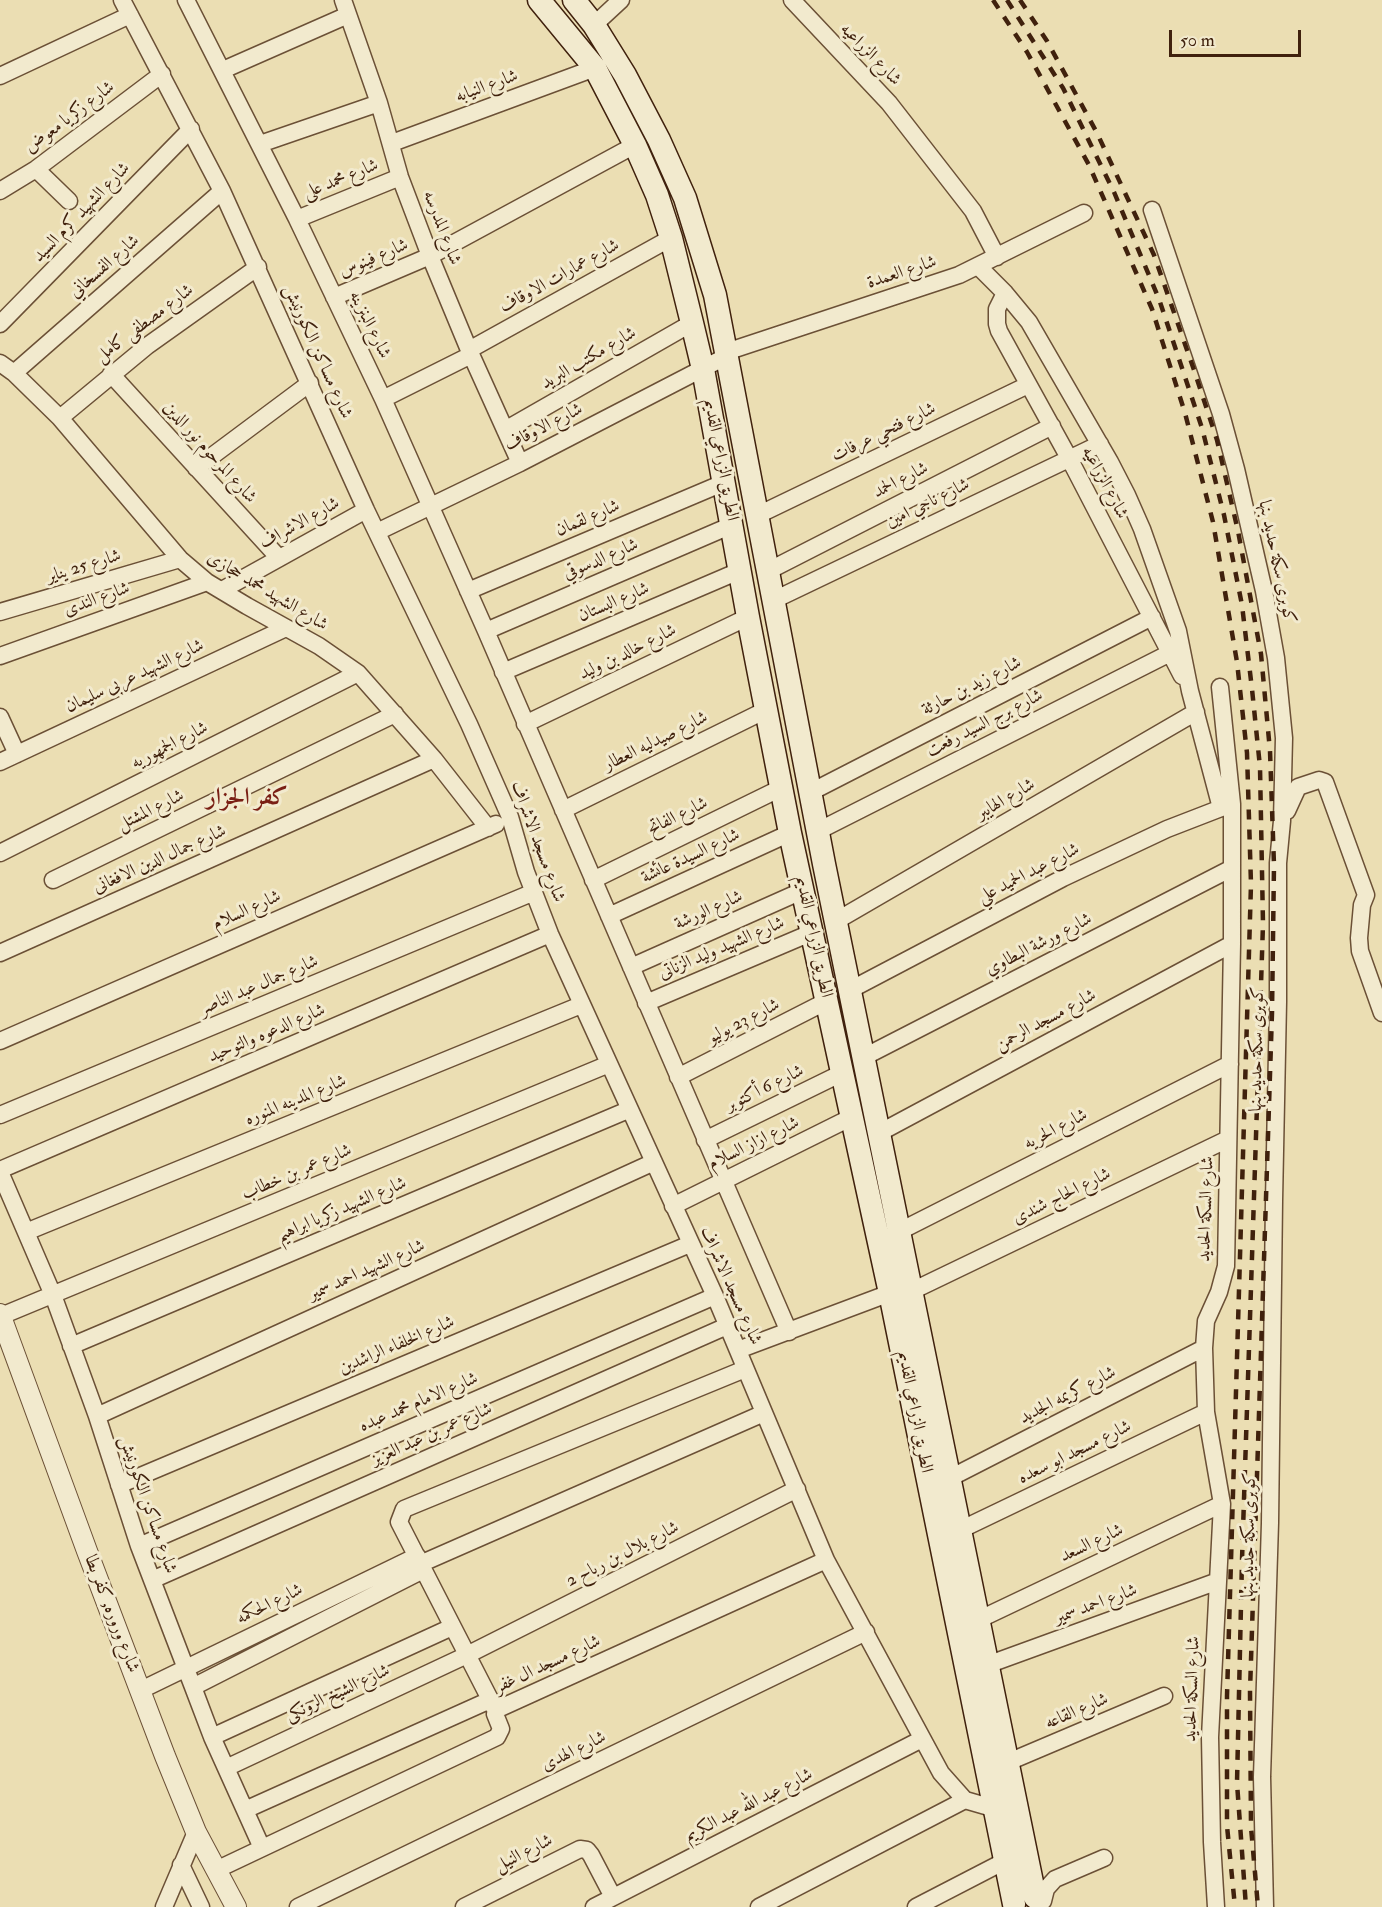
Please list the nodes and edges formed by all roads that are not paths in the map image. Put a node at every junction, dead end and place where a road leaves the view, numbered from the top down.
1 (122, 0) edge
2 (186, 0) edge
3 (539, 0) edge
4 (574, 0) edge
5 (621, 0) edge
6 (792, 0) edge
7 (345, 8) edge
8 (130, 15) junction
9 (594, 25) junction
10 (595, 68) junction
11 (223, 70) junction
12 (162, 74) junction
13 (0, 76) edge
14 (379, 103) junction
15 (191, 129) junction
16 (392, 143) junction
17 (260, 144) junction
18 (635, 145) junction
19 (36, 169) junction
20 (400, 177) junction
21 (0, 191) edge
22 (222, 191) junction
23 (69, 201) dead end
24 (1152, 210) dead end
25 (1084, 213) dead end
26 (297, 219) junction
27 (671, 238) junction
28 (430, 256) junction
29 (997, 257) junction
30 (258, 267) junction
31 (979, 267) junction
32 (1005, 293) junction
33 (334, 297) junction
34 (692, 323) junction
35 (0, 324) edge
36 (470, 353) junction
37 (726, 354) junction
38 (0, 363) edge
39 (703, 369) junction
40 (14, 373) junction
41 (111, 374) junction
42 (310, 383) junction
43 (1028, 385) junction
44 (383, 399) junction
45 (60, 418) junction
46 (1052, 426) junction
47 (505, 430) junction
48 (1100, 444) junction
49 (1069, 458) junction
50 (520, 463) junction
51 (196, 468) junction
52 (723, 483) junction
53 (430, 507) junction
54 (366, 510) junction
55 (758, 515) junction
56 (732, 525) junction
57 (377, 532) junction
58 (279, 558) junction
59 (180, 559) junction
60 (739, 571) junction
61 (768, 571) junction
62 (215, 586) junction
63 (468, 591) junction
64 (774, 600) junction
65 (0, 612) edge
66 (748, 617) junction
67 (1152, 617) junction
68 (286, 628) junction
69 (486, 631) junction
70 (1170, 653) junction
71 (0, 656) edge
72 (503, 672) junction
73 (358, 673) junction
74 (1220, 687) dead end
75 (1190, 691) junction
76 (766, 710) junction
77 (1196, 712) junction
78 (395, 714) junction
79 (0, 717) edge
80 (469, 724) joint
81 (525, 724) junction
82 (17, 754) junction
83 (434, 759) junction
84 (0, 762) edge
85 (781, 788) junction
86 (811, 792) junction
87 (1226, 806) junction
88 (562, 810) junction
89 (510, 817) junction
90 (1282, 821) junction
91 (488, 828) junction
92 (818, 831) junction
93 (790, 833) junction
94 (0, 853) edge
95 (1232, 868) junction
96 (53, 880) dead end
97 (593, 880) junction
98 (804, 890) junction
99 (534, 892) junction
100 (1374, 893) edge
101 (609, 916) junction
102 (836, 921) junction
103 (813, 932) junction
104 (550, 934) junction
105 (1232, 944) junction
106 (0, 953) edge
107 (631, 968) junction
108 (850, 990) junction
109 (827, 1002) junction
110 (646, 1003) junction
111 (581, 1005) junction
112 (1382, 1013) edge
113 (0, 1041) edge
114 (864, 1057) junction
115 (609, 1064) junction
116 (1230, 1064) junction
117 (842, 1073) junction
118 (678, 1077) junction
119 (628, 1110) junction
120 (0, 1115) edge
121 (852, 1117) junction
122 (879, 1133) junction
123 (1228, 1139) junction
124 (705, 1140) junction
125 (654, 1162) junction
126 (0, 1171) edge
127 (723, 1181) junction
128 (673, 1206) junction
129 (900, 1231) junction
130 (26, 1232) junction
131 (690, 1244) junction
132 (901, 1292) junction
133 (53, 1295) junction
134 (715, 1296) junction
135 (0, 1315) edge
136 (727, 1326) junction
137 (789, 1332) junction
138 (71, 1346) junction
139 (1204, 1348) junction
140 (738, 1350) junction
141 (745, 1370) junction
142 (1206, 1412) junction
143 (764, 1413) junction
144 (97, 1416) junction
145 (950, 1478) junction
146 (119, 1485) junction
147 (797, 1489) junction
148 (1222, 1504) junction
149 (960, 1530) junction
150 (139, 1546) junction
151 (826, 1560) junction
152 (420, 1563) junction
153 (152, 1580) junction
154 (1218, 1581) junction
155 (978, 1620) junction
156 (453, 1627) junction
157 (866, 1632) junction
158 (467, 1655) junction
159 (987, 1665) junction
160 (185, 1667) junction
161 (193, 1688) junction
162 (141, 1690) junction
163 (1164, 1696) dead end
164 (493, 1706) junction
165 (212, 1737) junction
166 (922, 1739) junction
167 (1006, 1763) junction
168 (226, 1768) junction
169 (965, 1800) junction
170 (245, 1810) junction
171 (1006, 1811) junction
172 (196, 1832) junction
173 (262, 1848) junction
174 (1104, 1858) dead end
175 (1005, 1861) junction
176 (181, 1865) junction
177 (216, 1870) junction
178 (613, 1898) junction
179 (1030, 1903) edge
180 (164, 1907) edge
181 (201, 1907) edge
182 (236, 1907) edge
183 (298, 1907) edge
184 (464, 1907) edge
185 (594, 1907) edge
186 (759, 1907) edge
187 (916, 1907) edge
188 (1216, 1907) edge
189 (1265, 1907) edge

1 - 8 street, شارع مساكن الكورنيش
2 - 11 street, شارع البنزينه
3 - 10 main road, الطريق الزراعي القديم
4 - 9 main road, الطريق الزراعي القديم
5 - 9 street
6 - 29 street, شارع الزراعيه
7 - 11 street
7 - 14 street, شارع المدرسه
8 - 12 street, شارع مساكن الكورنيش
8 - 13 street
9 - 37 main road, الطريق الزراعي القديم
10 - 16 street, شارع النيابه
10 - 18 main road, الطريق الزراعي القديم
11 - 17 street, شارع البنزينه
12 - 15 street, شارع مساكن الكورنيش
12 - 19 street, شارع زكريا معوض
14 - 16 street, شارع المدرسه
14 - 17 street
15 - 22 street, شارع مساكن الكورنيش
15 - 35 street, شارع الشهيد كرم السيد
16 - 20 street, شارع المدرسه
17 - 26 street, شارع البنزينه
18 - 27 main road, الطريق الزراعي القديم
18 - 28 street, شارع فينوس
19 - 21 street, شارع زكريا معوض
19 - 23 street
20 - 26 street, شارع محمد على
20 - 28 street, شارع المدرسه
22 - 30 street, شارع مساكن الكورنيش
22 - 40 street, شارع الفسخاني
24 - 90 street, كوبرى سكة حديد بنها
25 - 29 street, شارع العمدة
26 - 33 street, شارع البنزينه
27 - 34 main road, الطريق الزراعي القديم
27 - 36 street, شارع عمارات الاوقاف
28 - 33 street, شارع فينوس
28 - 36 street, شارع المدرسه
29 - 31 street, شارع العمدة
30 - 41 street, شارع مصطفى كامل
30 - 42 street, شارع مساكن الكورنيش
31 - 32 street, شارع الزراعيه
31 - 37 street, شارع العمدة
32 - 43 street, شارع الزراعيه
32 - 48 street, شارع الزراعيه
33 - 44 street, شارع البنزينه
34 - 39 main road, الطريق الزراعي القديم
34 - 47 street, شارع مكتب البريد
36 - 44 street, شارع عمارات الاوقاف
36 - 47 street, شارع المدرسه
37 - 39 street, شارع الاوقاف
37 - 55 main road, الطريق الزراعي القديم
38 - 40 street, شارع الشهيد محمد حجازى
39 - 50 street, شارع الاوقاف
39 - 52 main road, الطريق الزراعي القديم
40 - 45 street, شارع الشهيد محمد حجازى
41 - 45 street, شارع مصطفى كامل
41 - 51 street, شارع المرحوم نور الدين
42 - 51 street
42 - 54 street, شارع مساكن الكورنيش
43 - 46 street, شارع الزراعيه
43 - 55 street, شارع فتحي عرفات
44 - 53 street, شارع البنزينه
45 - 59 street, شارع الشهيد محمد حجازى
46 - 49 street, شارع الزراعيه
46 - 61 street, شارع الحمد
47 - 50 street, شارع المدرسه
48 - 49 street, شارع ناجي امين
48 - 75 street, شارع الزراعيه
49 - 64 street, شارع ناجي امين
49 - 67 street, شارع الزراعيه
50 - 53 street, شارع الاوقاف
51 - 58 street, شارع المرحوم نور الدين
52 - 56 main road, الطريق الزراعي القديم
52 - 63 street, شارع لقمان
53 - 57 street, شارع الاوقاف
53 - 63 street, شارع البنزينه
54 - 57 street, شارع مساكن الكورنيش
54 - 58 street, شارع الاشراف
55 - 61 main road, الطريق الزراعي القديم
56 - 60 main road, الطريق الزراعي القديم
56 - 69 street, شارع الدسوقي
57 - 80 street, شارع مساكن الكورنيش
58 - 62 street, شارع الاشراف
59 - 62 street, شارع الشهيد محمد حجازى
59 - 65 street, شارع 25 يناير
60 - 66 main road, الطريق الزراعي القديم
60 - 72 street, شارع البستان
61 - 64 main road, الطريق الزراعي القديم
62 - 68 street, شارع الشهيد محمد حجازى
62 - 71 street, شارع الندى
63 - 69 street, شارع البنزينه
64 - 86 main road, الطريق الزراعي القديم
66 - 76 main road, الطريق الزراعي القديم
66 - 81 street, شارع خالد بن وليد
67 - 70 street, شارع الزراعيه
67 - 86 street, شارع زيد بن حارثة
68 - 73 street, شارع الشهيد محمد حجازى
68 - 82 street, شارع الشهيد عربى سليمان
69 - 72 street, شارع البنزينه
70 - 75 street, شارع الزراعيه
70 - 92 street, شارع برج السيد رفعت
72 - 81 street, شارع مسجد الاشراف
73 - 78 street, شارع الشهيد محمد حجازى
73 - 94 street, شارع الجمهوريه
74 - 87 street, شارع السكة الحديد
75 - 77 street, شارع الزراعيه
76 - 85 main road, الطريق الزراعي القديم
76 - 88 street, شارع صيدليه العطار
77 - 87 street, شارع الزراعيه
77 - 102 street, شارع الهايبر
78 - 83 street, شارع الشهيد محمد حجازى
78 - 96 street, شارع المشتل
79 - 82 street
80 - 89 street, شارع مسجد الاشراف
81 - 88 street, شارع مسجد الاشراف
82 - 84 street, شارع الشهيد عربى سليمان
83 - 91 street, شارع الشهيد محمد حجازى
83 - 106 street, شارع جمال الدين الافغانى
85 - 93 main road, الطريق الزراعي القديم
85 - 97 street, شارع الفاتح
86 - 92 main road, الطريق الزراعي القديم
87 - 95 street, شارع السكة الحديد
87 - 108 street, شارع عبد الحميد علي
88 - 97 street, شارع مسجد الاشراف
89 - 91 street, شارع السلام
89 - 99 street, شارع مسجد الاشراف
90 - 100 street
90 - 189 street, كوبرى سكة حديد بنها
91 - 113 street, شارع السلام
92 - 102 main road, الطريق الزراعي القديم
93 - 98 main road, الطريق الزراعي القديم
93 - 101 street, شارع السيدة عائشة
95 - 105 street, شارع السكة الحديد
95 - 114 street, شارع ورشة البطاوي
97 - 101 street, شارع مسجد الاشراف
98 - 103 main road, الطريق الزراعي القديم
98 - 107 street, شارع الورشة
99 - 104 street, شارع مسجد الاشراف
99 - 120 street, شارع جمال عبد الناصر
100 - 112 street
101 - 107 street, شارع مسجد الاشراف
102 - 108 main road, الطريق الزراعي القديم
103 - 109 main road, الطريق الزراعي القديم
103 - 110 street, شارع الشهيد وليد الزناتى
104 - 111 street, شارع مسجد الاشراف
104 - 126 street, شارع الدعوه والتوحيد
105 - 116 street, شارع السكة الحديد
105 - 122 street, شارع مسجد الرحمن
107 - 110 street, شارع مسجد الاشراف
108 - 114 main road, الطريق الزراعي القديم
109 - 117 main road, الطريق الزراعي القديم
109 - 118 street, شارع 23 يوليو
110 - 118 street, شارع مسجد الاشراف
111 - 115 street, شارع مسجد الاشراف
111 - 130 street, شارع المدينه المنوره
114 - 122 main road, الطريق الزراعي القديم
115 - 119 street, شارع مسجد الاشراف
115 - 133 street, شارع عمر بن خطاب
116 - 123 street, شارع السكة الحديد
116 - 129 street, شارع الحريه
117 - 121 main road, الطريق الزراعي القديم
117 - 124 street, شارع 6 أكتوبر
118 - 124 street, شارع مسجد الاشراف
119 - 125 street, شارع مسجد الاشراف
119 - 138 street, شارع الشهيد زكريا ابراهيم
121 - 127 street, شارع ازاز السلام
121 - 132 main road, الطريق الزراعي القديم
122 - 129 main road, الطريق الزراعي القديم
123 - 132 street, شارع الحاج شندى
123 - 139 street, شارع السكة الحديد
124 - 127 street, شارع مسجد الاشراف
125 - 128 street, شارع مسجد الاشراف
125 - 144 street, شارع الشهيد احمد سمير
126 - 130 street, شارع مساكن الكورنيش
127 - 128 street, شارع ازاز السلام
127 - 137 street, شارع مسجد الاشراف
128 - 131 street, شارع مسجد الاشراف
129 - 132 main road, الطريق الزراعي القديم
130 - 133 street, شارع مساكن الكورنيش
131 - 134 street, شارع مسجد الاشراف
131 - 146 street, شارع الخلفاء الراشدين
132 - 137 street, شارع الحاج شندى
132 - 145 main road, الطريق الزراعي القديم
132 - 171 main road, الطريق الزراعي القديم
133 - 135 street, شارع عمر بن خطاب
133 - 138 street, شارع مساكن الكورنيش
134 - 136 street, شارع مسجد الاشراف
134 - 150 street, شارع الامام محمد عبده
135 - 162 street, شارع وروره, كفر بطا
136 - 140 street, شارع مسجد الاشراف
136 - 153 street, شارع عمر بن عبد العزيز
137 - 140 street, شارع الحاج شندى
138 - 144 street, شارع مساكن الكورنيش
139 - 142 street, شارع السكة الحديد
139 - 145 street, شارع كريمه الجديد
140 - 141 street, شارع مسجد الاشراف
141 - 143 street, شارع مسجد الاشراف
141 - 152 street
142 - 148 street, شارع السكة الحديد
142 - 149 street, شارع مسجد ابو سعده
143 - 147 street, شارع مسجد الاشراف
143 - 152 street
144 - 146 street, شارع مساكن الكورنيش
145 - 149 main road, الطريق الزراعي القديم
146 - 150 street, شارع مساكن الكورنيش
147 - 151 street, شارع مسجد الاشراف
147 - 158 street, شارع بلال بن رباح 2
148 - 154 street, شارع السكة الحديد
148 - 155 street, شارع السعد
149 - 155 main road, الطريق الزراعي القديم
150 - 153 street, شارع مساكن الكورنيش
151 - 157 street, شارع مسجد الاشراف
151 - 164 street, شارع مسجد ال غفر
152 - 156 street
152 - 160 street, شارع الحكمه
152 - 161 street
153 - 160 street, شارع مساكن الكورنيش
154 - 159 street, شارع احمد سمير
154 - 188 street, شارع السكة الحديد
155 - 159 main road, الطريق الزراعي القديم
156 - 158 street
156 - 165 street
157 - 166 street, شارع مسجد الاشراف
157 - 183 street, شارع الهدى
158 - 164 street
158 - 168 street, شارع الشيخ الرونكى
159 - 167 main road, الطريق الزراعي القديم
160 - 161 street, شارع مساكن الكورنيش
160 - 162 street, شارع الحكمه
161 - 165 street, شارع مساكن الكورنيش
162 - 172 street, شارع وروره, كفر بطا
163 - 167 street, شارع القاعه
164 - 170 street
164 - 173 street, شارع مسجد ال غفر
165 - 168 street, شارع مساكن الكورنيش
166 - 169 street, شارع مسجد الاشراف
166 - 178 street, شارع عبد الله عبد الكريم
167 - 171 main road, الطريق الزراعي القديم
168 - 170 street, شارع مساكن الكورنيش
169 - 171 street
169 - 186 street
170 - 173 street, شارع مساكن الكورنيش
171 - 175 main road, الطريق الزراعي القديم
171 - 179 main road, الطريق الزراعي القديم
172 - 176 street
172 - 177 street, شارع وروره, كفر بطا
173 - 177 street, شارع مسجد ال غفر
174 - 179 street
175 - 179 main road, الطريق الزراعي القديم
175 - 187 street
176 - 180 street
176 - 181 street
177 - 182 street, شارع وروره, كفر بطا
178 - 184 street, شارع النيل
178 - 185 street, شارع عبد الله عبد الكريم

